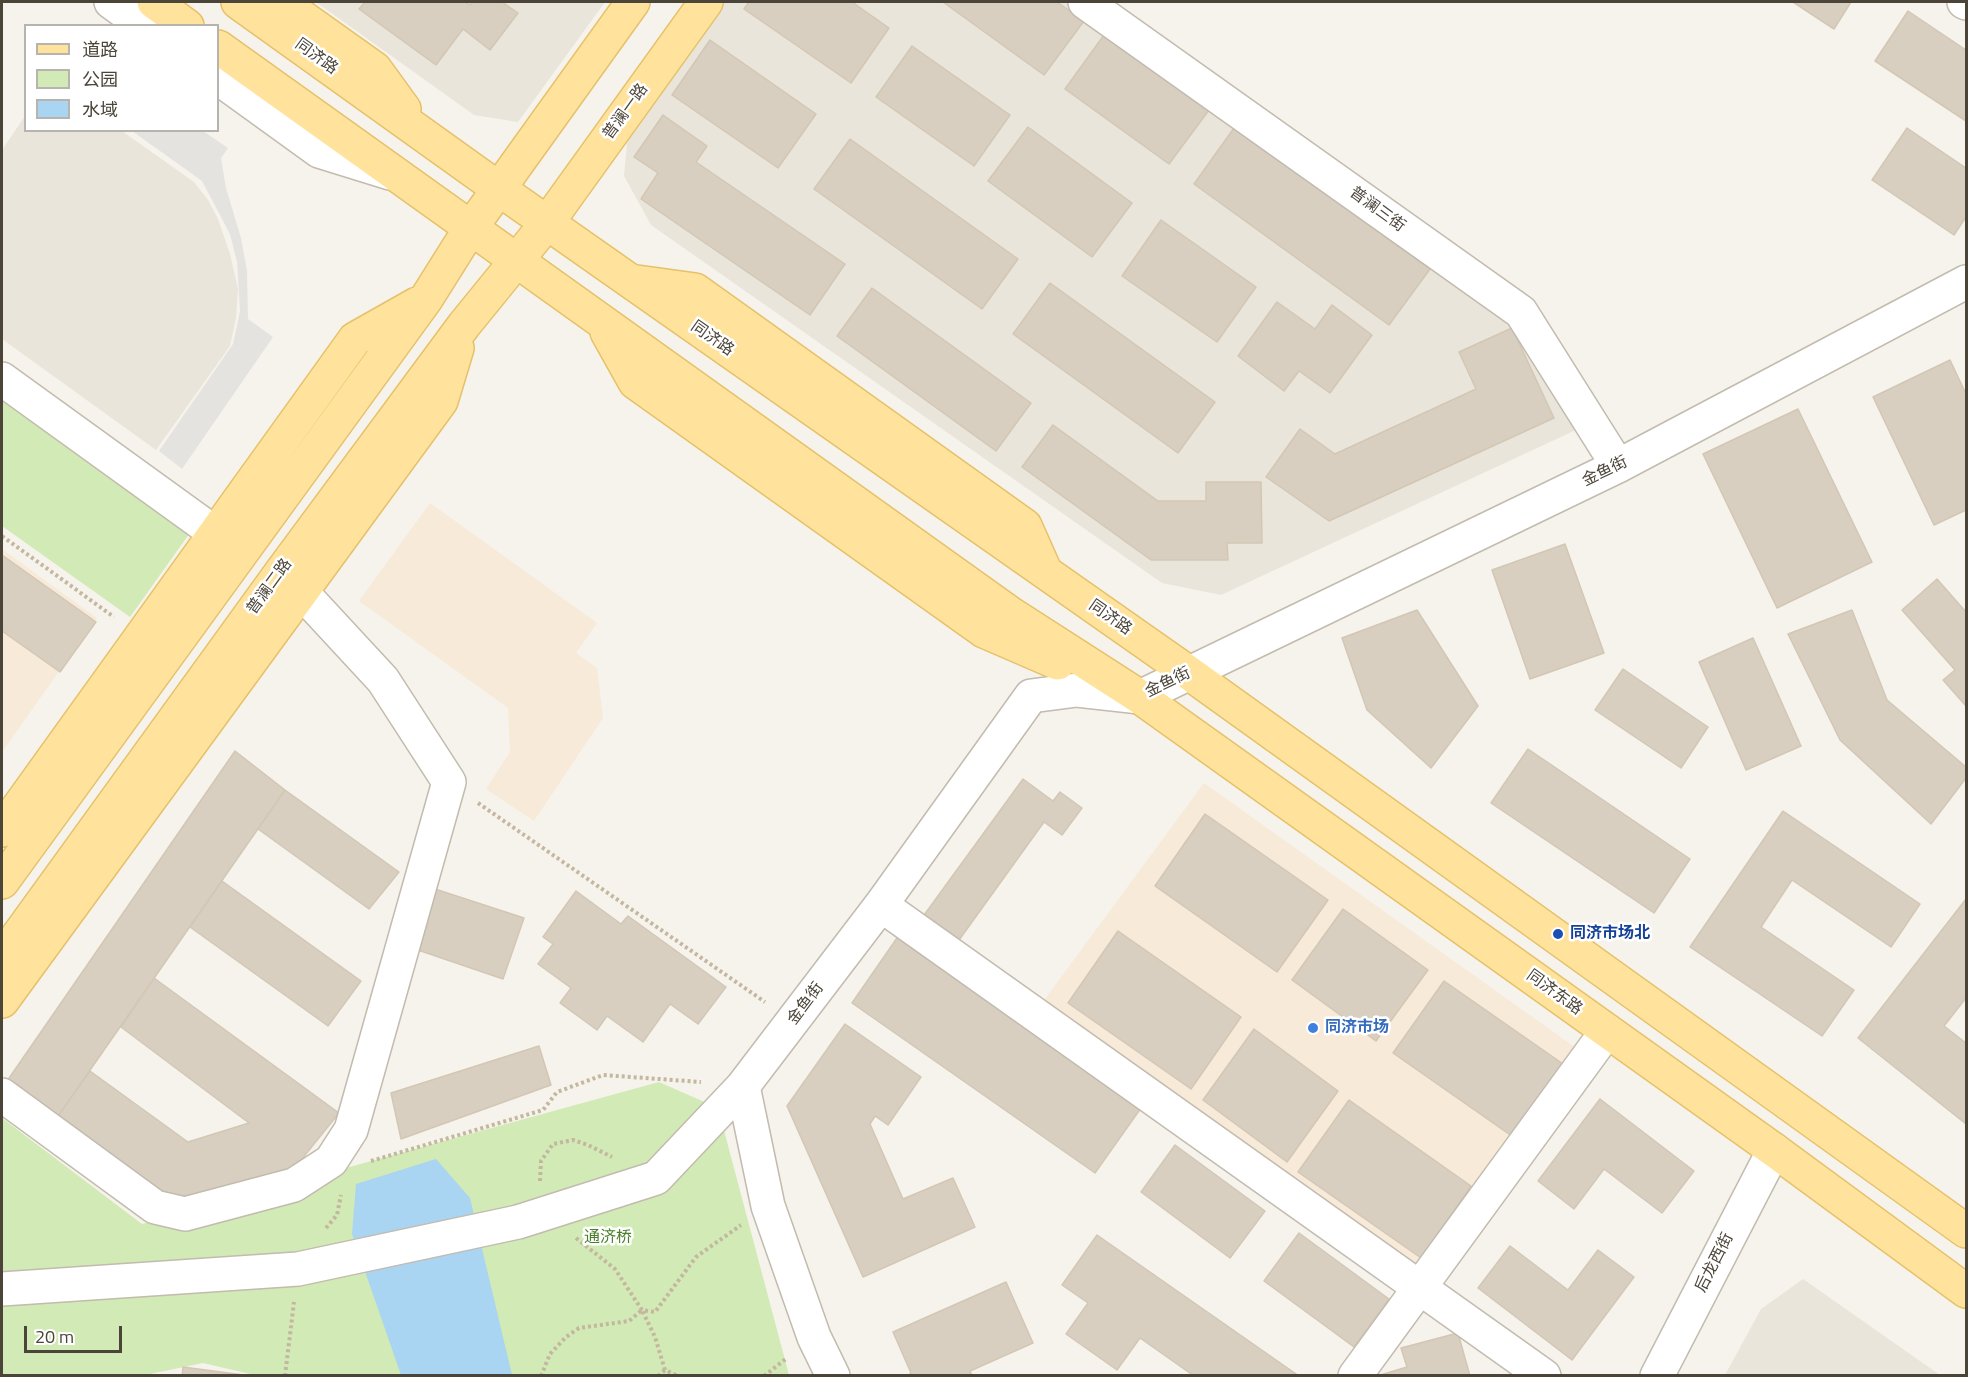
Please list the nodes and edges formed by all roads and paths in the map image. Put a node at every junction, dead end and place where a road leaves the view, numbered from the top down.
1 (111, 2) edge
2 (154, 2) edge
3 (238, 2) edge
4 (281, 2) edge
5 (633, 2) edge
6 (706, 2) edge
7 (1085, 2) edge
8 (141, 24) edge
9 (185, 24) edge
10 (219, 48) edge
11 (219, 79) edge
12 (423, 135) junction
13 (393, 174) junction
14 (499, 189) junction
15 (547, 223) junction
16 (470, 229) junction
17 (516, 261) junction
18 (1966, 282) edge
19 (426, 298) junction
20 (2, 379) edge
21 (1618, 466) junction
22 (216, 533) junction
23 (2, 536) edge
24 (292, 581) junction
25 (141, 637) junction
26 (1189, 673) junction
27 (1140, 697) junction
28 (449, 782) junction
29 (2, 830) edge
30 (2, 882) edge
31 (881, 905) junction
32 (2, 958) edge
33 (2, 1001) edge
34 (793, 1021) junction
35 (1607, 1031) junction
36 (743, 1086) junction
37 (2, 1095) edge
38 (1774, 1150) junction
39 (365, 1163) dead end
40 (342, 1192) dead end
41 (768, 1206) junction
42 (528, 1219) junction
43 (322, 1231) dead end
44 (1966, 1231) edge
45 (298, 1269) junction
46 (1419, 1287) junction
47 (2, 1289) edge
48 (1966, 1291) edge
49 (642, 1310) junction
50 (664, 1370) junction
51 (285, 1376) edge
52 (542, 1376) edge
53 (658, 1376) edge
54 (678, 1376) edge
55 (833, 1376) edge
56 (1355, 1376) edge
57 (1544, 1376) edge
58 (1658, 1376) edge

1 - 8 street
2 - 9 main road
3 - 12 main road, 同济路
4 - 12 main road
5 - 14 main road
6 - 15 main road, 普澜一路
7 - 21 street, 普澜三街
10 - 13 main road
11 - 13 street
12 - 14 main road, 同济路
13 - 16 main road
14 - 15 main road, 同济路
14 - 16 main road
15 - 17 main road, 普澜二路
15 - 26 main road, 同济路
16 - 17 main road
16 - 19 main road
17 - 24 main road, 普澜二路
17 - 27 main road
18 - 21 street, 金鱼街
19 - 22 main road
19 - 30 main road
20 - 22 street
21 - 26 street, 金鱼街
22 - 25 main road
23 - 25 path
24 - 28 street
24 - 32 main road, 普澜二路
24 - 33 main road
25 - 29 main road
26 - 27 street, 金鱼街
26 - 44 main road
27 - 31 street, 金鱼街
27 - 35 main road, 同济东路
28 - 34 path
28 - 37 street
31 - 34 street, 金鱼街
31 - 46 street
34 - 36 street, 金鱼街
35 - 38 main road, 同济东路
35 - 46 street
36 - 39 path
36 - 41 street
36 - 42 street, 金鱼街
38 - 48 main road, 同济东路
38 - 58 street, 后龙西街
40 - 43 path
41 - 49 path
41 - 55 street
42 - 45 street
42 - 49 path
45 - 47 street
45 - 51 path
46 - 56 street
46 - 57 street
49 - 50 path
49 - 52 path
50 - 53 path
50 - 54 path

